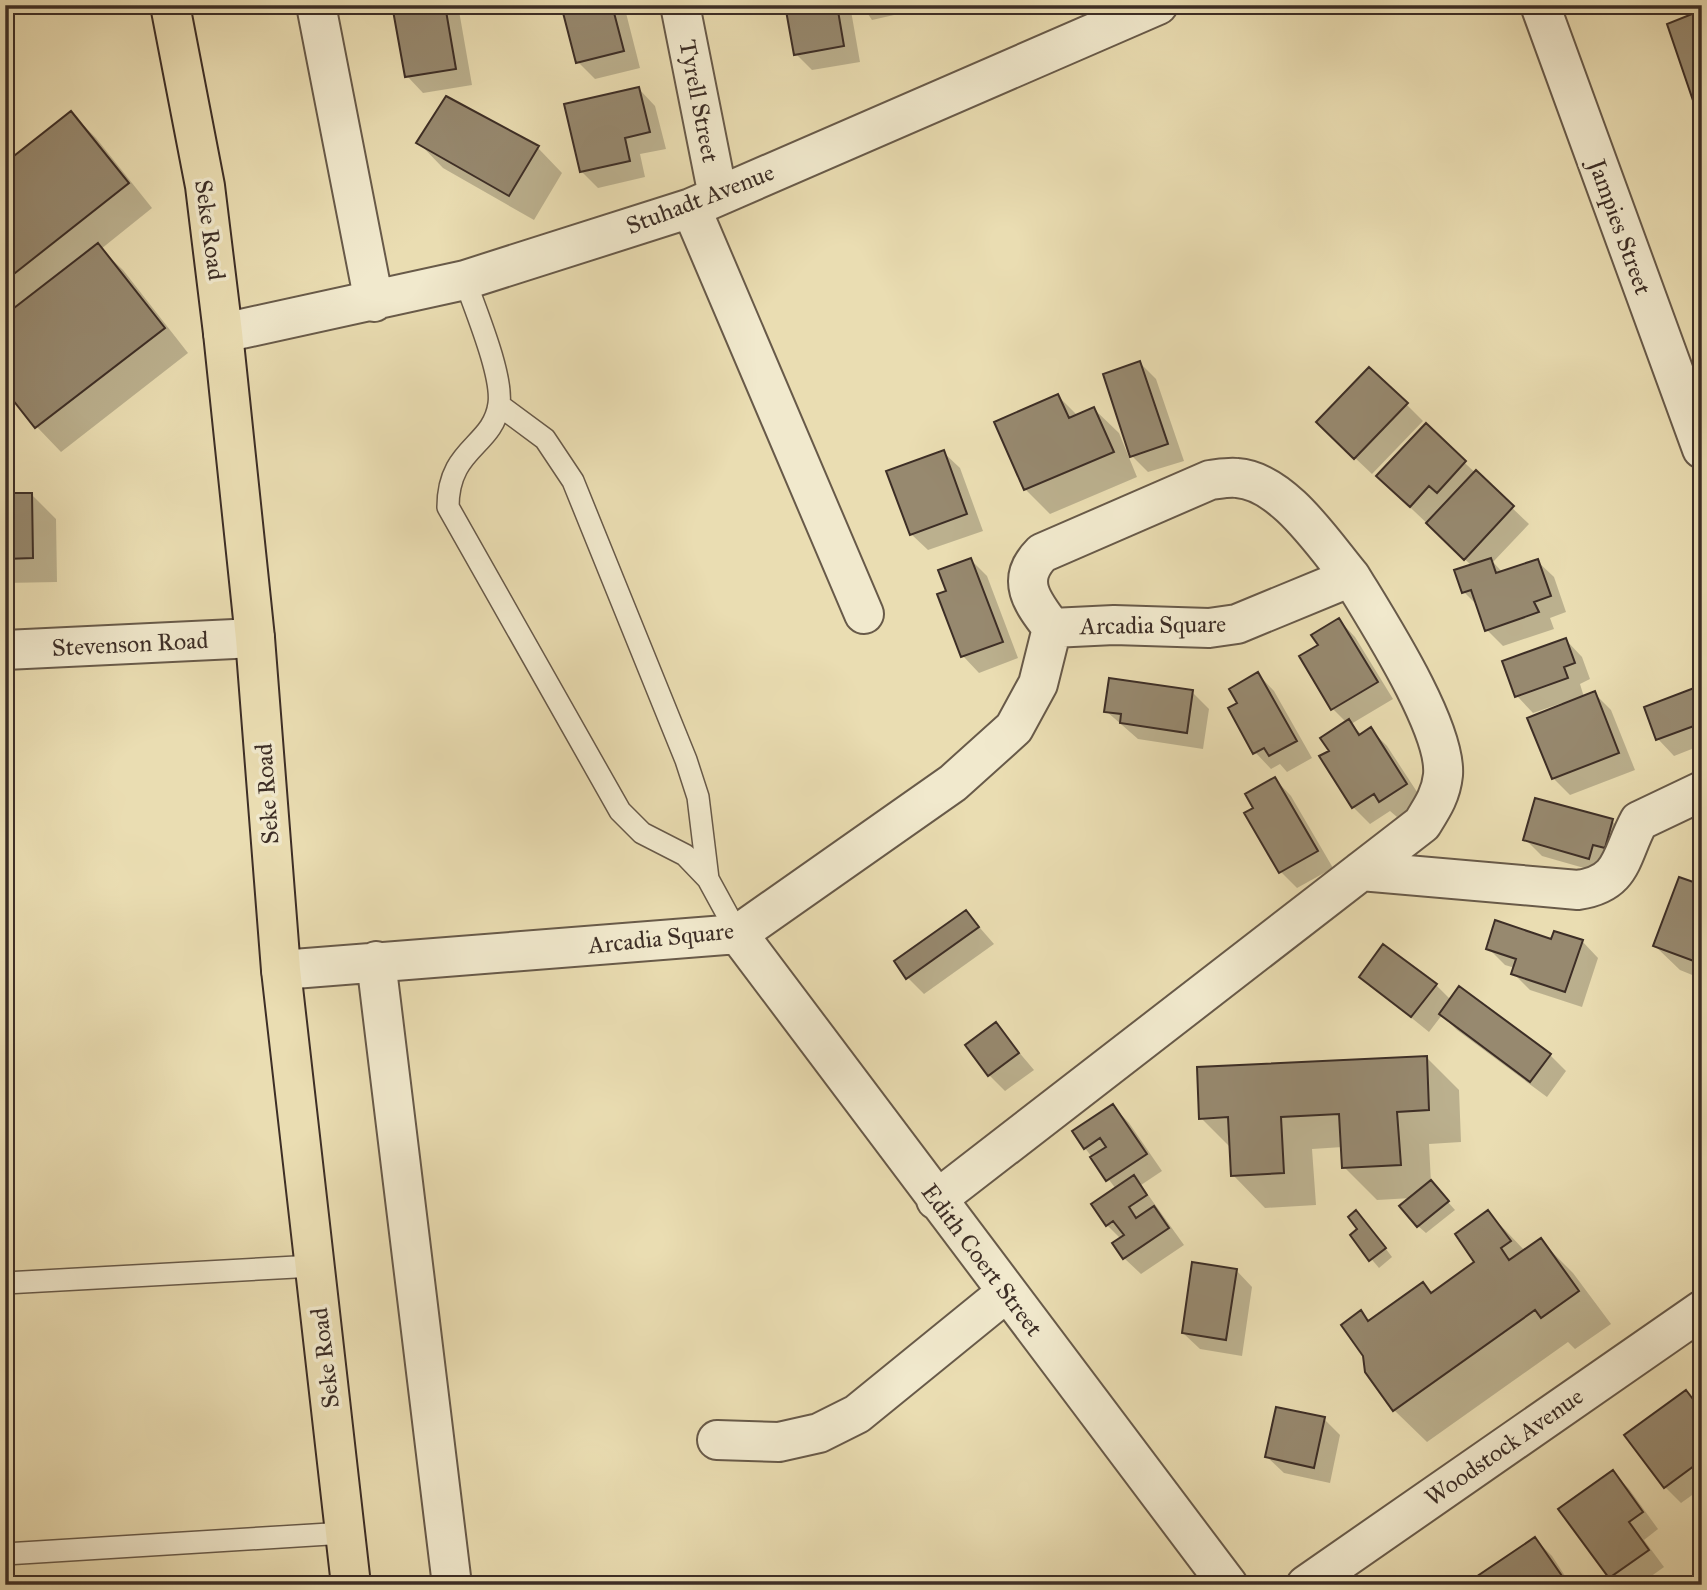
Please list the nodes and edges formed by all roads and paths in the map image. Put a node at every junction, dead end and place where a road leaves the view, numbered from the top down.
1 (170, 5) edge
2 (316, 5) edge
3 (680, 5) edge
4 (1158, 5) edge
5 (1540, 5) edge
6 (705, 202) junction
7 (465, 279) junction
8 (374, 302) junction
9 (223, 333) junction
10 (499, 405) junction
11 (1698, 432) edge
12 (1351, 577) junction
13 (864, 614) dead end
14 (1052, 628) junction
15 (255, 638) junction
16 (5, 650) edge
17 (1702, 791) edge
18 (1361, 871) junction
19 (708, 879) junction
20 (738, 934) junction
21 (376, 961) junction
22 (281, 970) junction
23 (936, 1200) junction
24 (314, 1266) junction
25 (5, 1283) edge
26 (1007, 1292) junction
27 (1702, 1310) edge
28 (717, 1440) dead end
29 (345, 1532) junction
30 (5, 1554) edge
31 (1222, 1583) edge
32 (351, 1585) edge
33 (452, 1585) edge
34 (1306, 1585) edge

1 - 9 main road, Seke Road
2 - 8 street
3 - 6 street, Tyrell Street
4 - 6 street, Stuhadt Avenue
5 - 11 street, Jampies Street
6 - 7 street, Stuhadt Avenue
6 - 13 street, Tyrell Street
7 - 8 street, Stuhadt Avenue
7 - 10 lane
8 - 9 street, Stuhadt Avenue
9 - 15 main road, Seke Road
10 - 19 lane
10 - 19 lane
12 - 14 street, Arcadia Square
12 - 14 street
12 - 18 street
14 - 20 street, Arcadia Square
15 - 16 street, Stevenson Road
15 - 22 main road, Seke Road
17 - 18 street
18 - 23 street
19 - 20 lane
20 - 21 street, Arcadia Square
20 - 23 street, Edith Coert Street
21 - 22 street, Arcadia Square
21 - 33 street
22 - 24 main road, Seke Road
23 - 26 street, Edith Coert Street
24 - 25 lane
24 - 29 main road, Seke Road
26 - 28 street
26 - 31 street, Edith Coert Street
27 - 34 street, Woodstock Avenue
29 - 30 lane
29 - 32 main road, Seke Road

